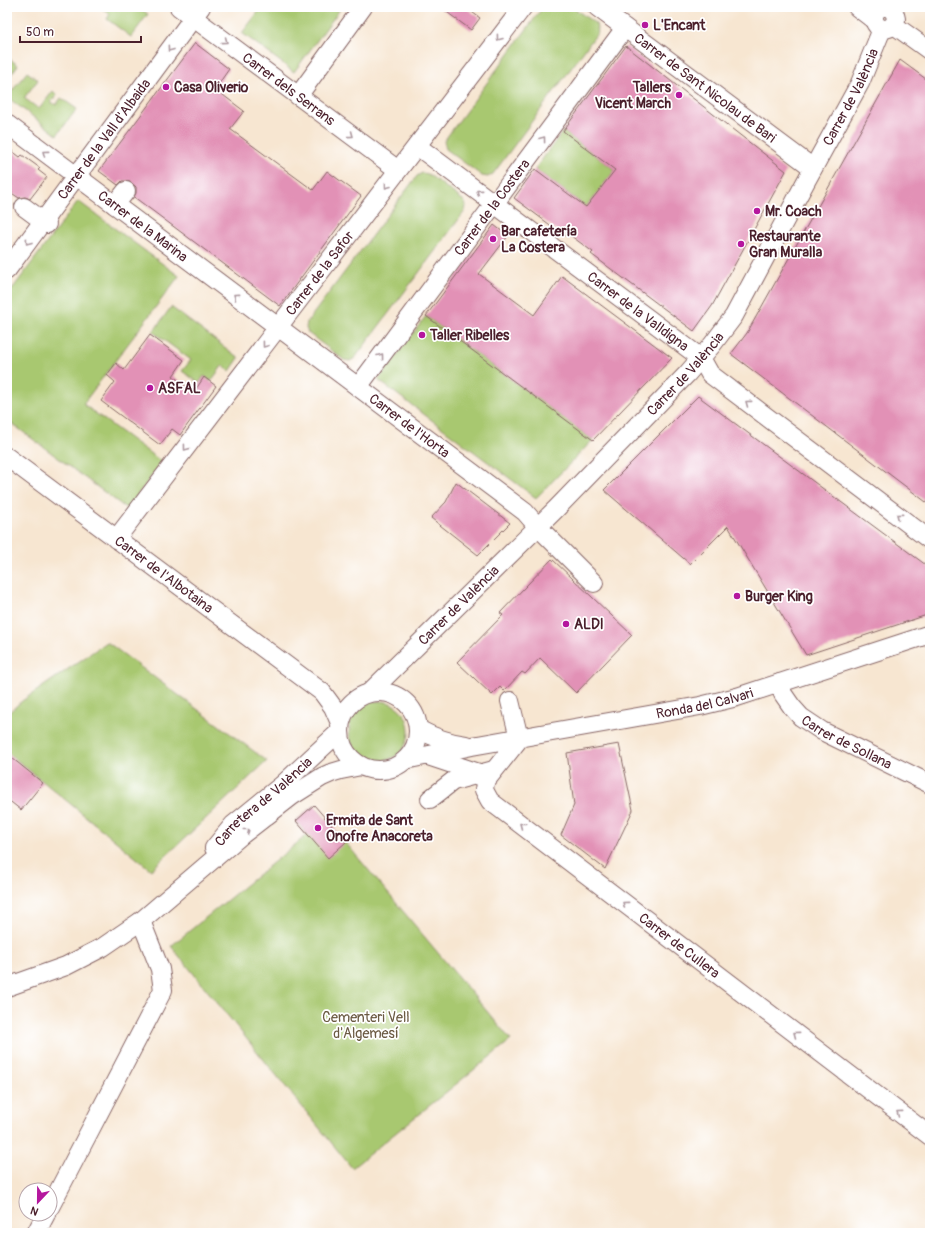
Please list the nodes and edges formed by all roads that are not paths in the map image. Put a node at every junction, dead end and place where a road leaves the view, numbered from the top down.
1 (179, 7) edge
2 (523, 7) edge
3 (597, 7) edge
4 (858, 7) edge
5 (359, 9) edge
6 (197, 12) edge
7 (883, 13) edge
8 (625, 28) junction
9 (930, 51) edge
10 (298, 96) junction
11 (7, 124) edge
12 (417, 146) junction
13 (813, 168) junction
14 (398, 170) junction
15 (76, 176) junction
16 (126, 191) dead end
17 (494, 204) junction
18 (115, 206) junction
19 (24, 207) dead end
20 (45, 222) junction
21 (7, 270) edge
22 (278, 327) junction
23 (701, 358) junction
24 (358, 387) junction
25 (7, 457) edge
26 (538, 527) junction
27 (116, 539) junction
28 (930, 540) edge
29 (594, 583) dead end
30 (930, 634) edge
31 (406, 658) junction
32 (780, 683) junction
33 (322, 692) junction
34 (363, 696) junction
35 (402, 699) junction
36 (510, 701) dead end
37 (340, 728) junction
38 (418, 729) junction
39 (520, 738) junction
40 (472, 746) junction
41 (427, 756) junction
42 (405, 760) junction
43 (446, 762) junction
44 (361, 766) junction
45 (488, 772) junction
46 (453, 781) junction
47 (930, 784) edge
48 (430, 799) dead end
49 (175, 893) junction
50 (141, 921) junction
51 (7, 987) edge
52 (930, 1136) edge
53 (58, 1192) edge
54 (42, 1222) edge
55 (36, 1233) edge

1 - 6 street, Carrer dels Serrans
2 -> 12 street, Carrer de la Safor
3 - 8 street, Carrer de Sant Nicolau de Bari
4 - 7 street
5 - 10 street
6 -> 10 street, Carrer dels Serrans
6 -> 15 street, Carrer de la Vall d'Albaida
7 - 9 street
7 - 13 street, Carrer de València
8 - 13 street, Carrer de Sant Nicolau de Bari
17 -> 8 street, Carrer de la Costera
10 -> 14 street, Carrer dels Serrans
15 -> 11 street, Carrer de la Marina
12 - 14 street, Carrer de la Safor
17 -> 12 street, Carrer de la Valldigna
13 - 23 street, Carrer de València
14 -> 22 street, Carrer de la Safor
15 - 18 street, Carrer de la Marina
15 - 20 street, Carrer de la Vall d'Albaida
16 - 18 street
17 - 23 street, Carrer de la Valldigna
24 -> 17 street, Carrer de la Costera
22 -> 18 street, Carrer de la Marina
19 - 20 street
20 -> 21 street, Carrer de la Vall d'Albaida
22 - 24 street, Carrer de l'Horta
22 -> 27 street, Carrer de la Safor
23 - 26 street, Carrer de València
28 -> 23 street, Carrer de la Valldigna
24 - 26 street, Carrer de l'Horta
25 - 27 street, Carrer de l'Albotaina
26 - 29 street, Carrer de l'Horta
26 - 31 street, Carrer de València
27 - 33 street, Carrer de l'Albotaina
30 - 32 street, Ronda del Calvari
31 - 34 street, Carrer de València
31 - 35 street, Carrer de València
32 - 39 street, Ronda del Calvari
32 - 47 street, Carrer de Sollana
33 - 34 street, Carrer de l'Albotaina
33 - 37 street, Carrer de l'Albotaina
34 - 35 street
34 - 37 street
35 - 38 street
36 - 39 street
37 - 44 street
37 - 49 street, Carretera de València
38 - 40 street
38 - 42 street
39 - 40 street, Ronda del Calvari
39 - 45 street, Carrer de Cullera
40 - 41 street, Ronda del Calvari
41 - 42 street, Ronda del Calvari
41 - 43 street
42 - 44 street
43 - 45 street
43 - 46 street
49 -> 44 street, Carretera de València
45 - 46 street
52 -> 45 street, Carrer de Cullera
46 - 48 street
49 - 50 street, Carretera de València
50 - 51 street, Carretera de València
50 - 53 street
54 - 55 street

